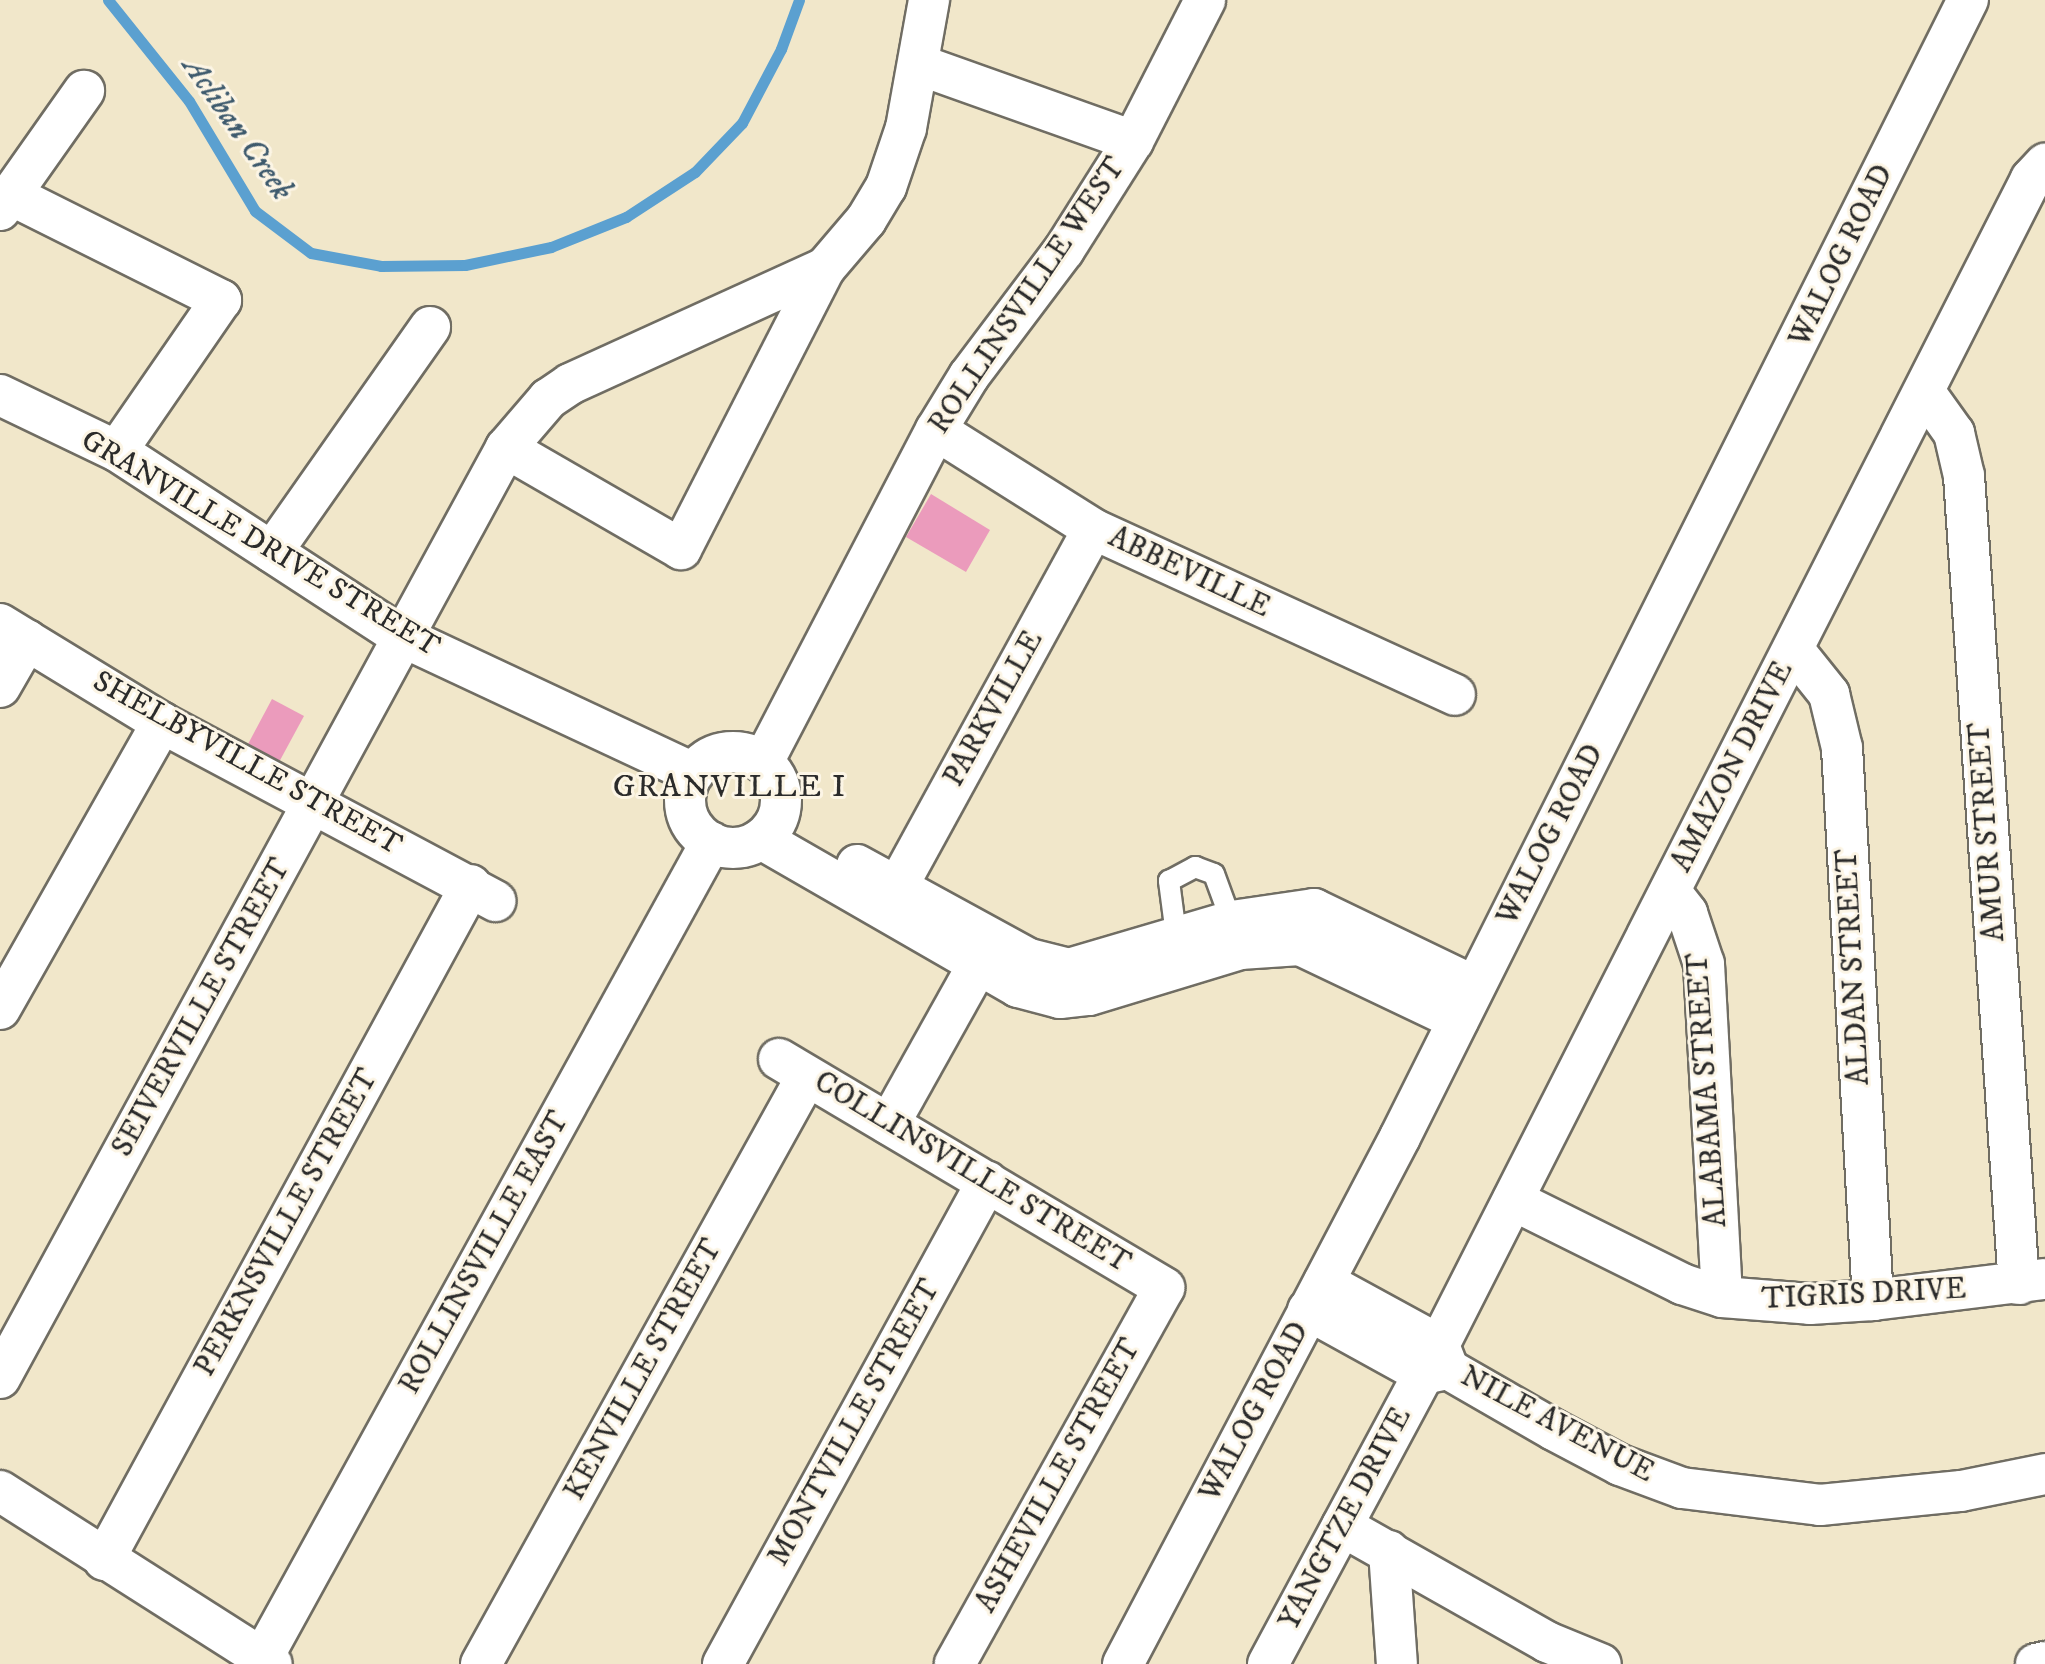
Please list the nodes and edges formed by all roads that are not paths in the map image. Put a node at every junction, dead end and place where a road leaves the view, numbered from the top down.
1 (929, 0) edge
2 (1205, 0) edge
3 (1968, 0) edge
4 (920, 65) junction
5 (84, 91) dead end
6 (1133, 141) junction
7 (2045, 164) edge
8 (5, 202) edge
9 (825, 268) junction
10 (430, 327) dead end
11 (1924, 391) junction
12 (0, 395) edge
13 (936, 430) junction
14 (506, 448) junction
15 (117, 451) junction
16 (1093, 529) junction
17 (272, 552) junction
18 (13, 632) edge
19 (401, 636) junction
20 (1793, 649) junction
21 (0, 687) edge
22 (1455, 695) dead end
23 (162, 723) junction
24 (763, 762) junction
25 (693, 773) junction
26 (314, 803) junction
27 (769, 829) junction
28 (711, 842) junction
29 (896, 889) junction
30 (1670, 891) junction
31 (484, 893) joint
32 (1236, 935) junction
33 (1180, 950) junction
34 (985, 954) junction
35 (1466, 1003) junction
36 (0, 1009) edge
37 (793, 1068) joint
38 (889, 1124) junction
39 (987, 1182) junction
40 (1513, 1200) junction
41 (2032, 1282) edge
42 (1164, 1288) joint
43 (1316, 1296) junction
44 (1722, 1297) junction
45 (1873, 1300) junction
46 (1437, 1363) junction
47 (0, 1378) edge
48 (2045, 1474) edge
49 (0, 1491) edge
50 (1342, 1526) junction
51 (1389, 1551) junction
52 (104, 1560) junction
53 (1548, 1653) edge
54 (264, 1662) edge
55 (2045, 1662) edge
56 (481, 1664) edge
57 (723, 1664) edge
58 (955, 1664) edge
59 (1123, 1664) edge
60 (1268, 1664) edge
61 (1397, 1664) edge
62 (1601, 1664) edge
63 (2036, 1664) edge

1 - 4 street
2 - 6 street, ROLLINSVILLE WEST
3 - 35 street, WALOG ROAD
4 - 6 street
4 - 9 street
5 - 8 street
6 - 13 street, ROLLINSVILLE WEST
7 - 11 street, AMAZON DRIVE
8 - 15 street
9 - 14 street, SEIVERVILLE STREET
9 - 14 street
10 - 17 street
11 - 20 street, AMAZON DRIVE
11 - 41 street, AMUR STREET
12 - 15 street, GRANVILLE DRIVE STREET
13 - 16 street, ABBEVILLE
13 - 24 street, ROLLINSVILLE WEST
14 - 19 street, SEIVERVILLE STREET
15 - 17 street, GRANVILLE DRIVE STREET
16 - 22 street, ABBEVILLE
16 - 29 street, PARKVILLE
17 - 19 street, GRANVILLE DRIVE STREET
18 - 21 street
18 - 23 street, SHELBYVILLE STREET
19 - 25 street, GRANVILLE DRIVE STREET
19 - 26 street, SEIVERVILLE STREET
20 - 30 street, AMAZON DRIVE
20 - 45 street, ALDAN STREET
23 - 26 street, SHELBYVILLE STREET
23 - 36 street
24 - 25 street
24 - 27 street
25 - 28 street
26 - 31 street, SHELBYVILLE STREET
26 - 47 street, SEIVERVILLE STREET
27 - 28 street
27 - 29 street
27 - 34 street
28 - 54 street, ROLLINSVILLE EAST
29 - 34 street
30 - 40 street, AMAZON DRIVE
30 - 44 street, ALABAMA STREET
31 - 52 street, PERKNSVILLE STREET
32 - 33 street
32 - 33 lane
32 - 35 street
33 - 34 street
34 - 38 street
35 - 43 street, WALOG ROAD
37 - 38 street, COLLINSVILLE STREET
37 - 56 street, KENVILLE STREET
38 - 39 street, COLLINSVILLE STREET
39 - 42 street, COLLINSVILLE STREET
39 - 57 street, MONTVILLE STREET
40 - 44 street, TIGRIS DRIVE
40 - 46 street, AMAZON DRIVE
41 - 45 street, TIGRIS DRIVE
42 - 58 street, ASHEVILLE STREET
43 - 46 street, NILE AVENUE
43 - 59 street, WALOG ROAD
44 - 45 street, TIGRIS DRIVE
46 - 48 street, NILE AVENUE
46 - 50 street, YANGTZE DRIVE
49 - 52 street
50 - 51 street
50 - 60 street, YANGTZE DRIVE
51 - 53 street
51 - 61 street
52 - 54 street
53 - 62 street
55 - 63 street

